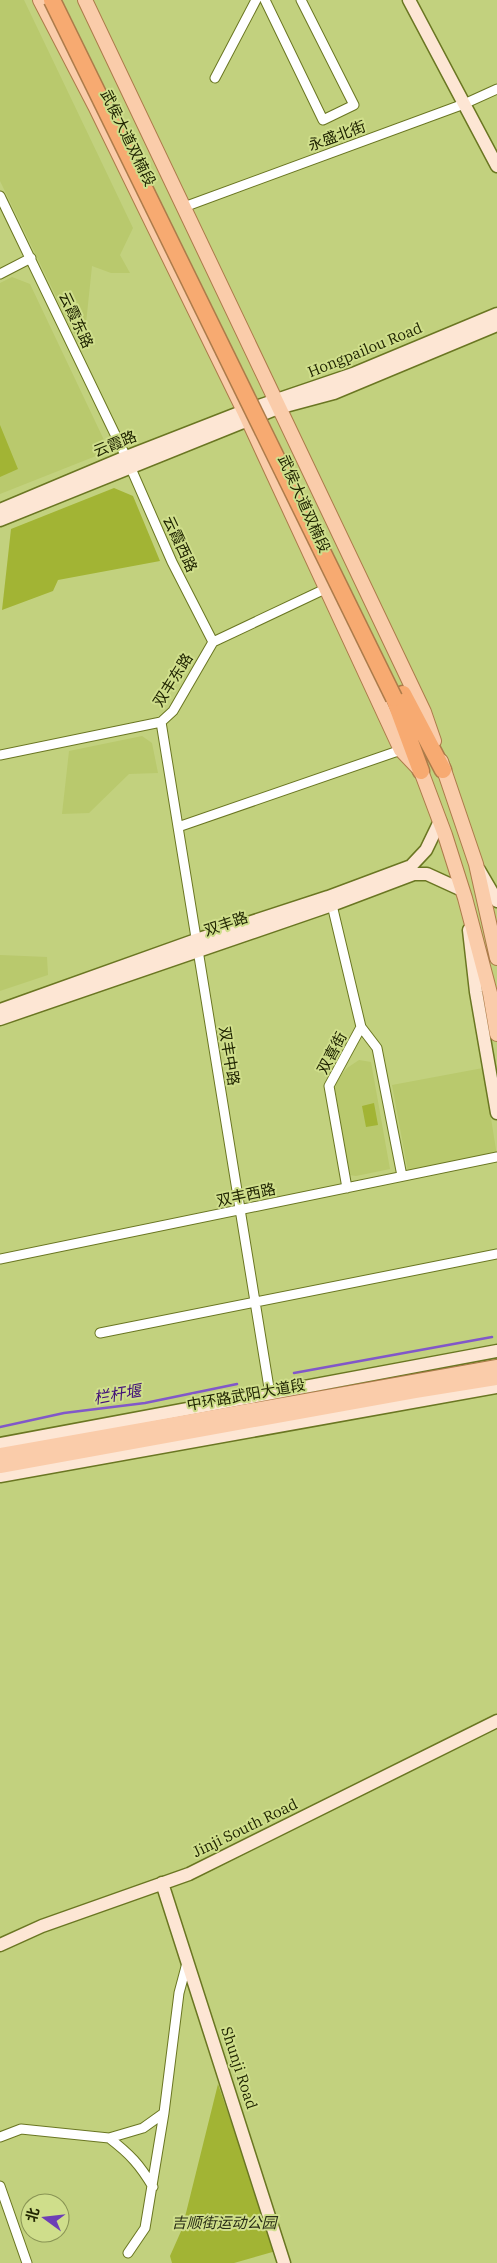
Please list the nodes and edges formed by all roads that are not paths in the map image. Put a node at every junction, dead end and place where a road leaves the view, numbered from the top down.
1 (40, 0) edge
2 (52, 0) edge
3 (64, 0) edge
4 (85, 0) edge
5 (256, 0) edge
6 (265, 0) edge
7 (301, 0) edge
8 (409, 0) edge
9 (215, 78) dead end
10 (497, 89) edge
11 (464, 104) junction
12 (497, 166) edge
13 (0, 196) edge
14 (184, 207) junction
15 (31, 258) junction
16 (0, 274) edge
17 (497, 314) edge
18 (497, 325) edge
19 (276, 404) junction
20 (246, 416) junction
21 (128, 462) junction
22 (0, 510) edge
23 (0, 520) edge
24 (325, 589) junction
25 (213, 642) junction
26 (398, 696) junction
27 (161, 722) junction
28 (401, 750) junction
29 (0, 755) edge
30 (443, 770) junction
31 (421, 771) junction
32 (440, 821) junction
33 (178, 827) junction
34 (476, 864) junction
35 (463, 894) junction
36 (497, 901) edge
37 (332, 905) junction
38 (197, 945) junction
39 (497, 958) edge
40 (0, 1010) edge
41 (0, 1019) edge
42 (361, 1027) junction
43 (497, 1034) edge
44 (497, 1114) edge
45 (497, 1157) edge
46 (402, 1176) junction
47 (347, 1188) junction
48 (240, 1210) junction
49 (497, 1254) edge
50 (0, 1259) edge
51 (255, 1302) junction
52 (100, 1333) dead end
53 (497, 1351) edge
54 (497, 1367) edge
55 (497, 1378) edge
56 (497, 1387) edge
57 (270, 1394) junction
58 (0, 1444) edge
59 (67, 1448) junction
60 (0, 1455) edge
61 (0, 1466) edge
62 (0, 1476) edge
63 (497, 1721) edge
64 (162, 1883) junction
65 (0, 1944) edge
66 (188, 1963) junction
67 (164, 2113) junction
68 (0, 2137) edge
69 (109, 2138) junction
70 (0, 2186) edge
71 (153, 2187) junction
72 (2, 2201) edge
73 (128, 2253) dead end
74 (27, 2263) edge
75 (284, 2263) edge

1 - 20 main road, 武侯大道双楠段
2 - 26 highway, bridge
3 - 26 highway
4 - 14 main road, 武侯大道双楠段
5 - 9 street
6 - 7 street
8 - 11 street
10 - 11 street, 永盛北街
11 - 12 street
11 - 14 street, 永盛北街
13 - 15 street, 云霞东路
14 - 19 main road, 武侯大道双楠段
15 - 16 street
15 - 21 street, 云霞东路
17 - 19 street, Hongpailou Road
18 - 19 street, Hongpailou Road
19 - 20 street, 云霞路
19 - 30 main road, 武侯大道双楠段
20 - 21 street, 云霞路
20 - 24 main road, 武侯大道双楠段
21 - 22 street, 云霞路
21 - 23 street
21 - 25 street, 云霞西路
24 - 25 street
24 - 28 main road, 武侯大道双楠段
25 - 27 street, 双丰东路
26 - 30 highway
26 - 31 highway
27 - 29 street, 双丰东路
27 - 33 street, 双丰中路
28 - 31 main road, 武侯大道双楠段
28 - 33 street
30 - 34 main road, 武侯大道双楠段
31 - 32 main road, 武侯大道双楠段
32 - 35 main road, 武侯大道双楠段
32 - 38 street, 双丰路
33 - 38 street, 双丰中路
34 - 36 street
34 - 39 main road, 武侯大道双楠段
35 - 37 street, 双丰路
35 - 43 main road, 武侯大道双楠段
35 - 44 street
37 - 38 street, 双丰路
37 - 42 street, 双喜街
38 - 40 street, 双丰路
38 - 41 street, 双丰路
38 - 48 street, 双丰中路
42 - 46 street
42 - 47 street, 双喜街
45 - 46 street, 双丰西路
46 - 47 street, 双丰西路
47 - 48 street, 双丰西路
48 - 50 street, 双丰西路
48 - 51 street, 双丰中路
49 - 51 street
51 - 52 street
51 - 57 street, 双丰中路
53 - 57 street
54 - 59 main road, 中环路武阳大道段
55 - 59 main road, 中环路武阳大道段
56 - 62 street
57 - 58 street
59 - 60 main road, 中环路武阳大道段
59 - 61 main road, 中环路武阳大道段
63 - 64 street, Jinji South Road
64 - 65 street, Jinji South Road
64 - 66 street, Shunji Road
66 - 67 street
66 - 75 street, Shunji Road
67 - 69 street
67 - 71 street
68 - 69 street
69 - 71 street
70 - 72 street
71 - 73 street
72 - 74 street

